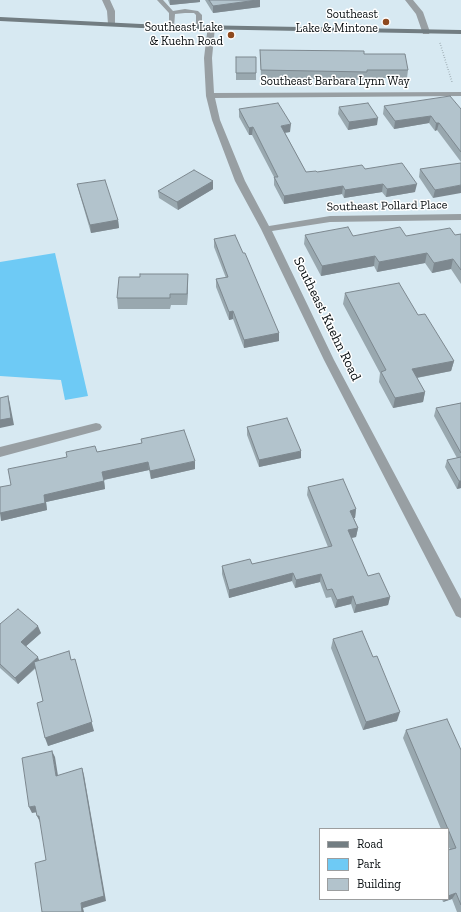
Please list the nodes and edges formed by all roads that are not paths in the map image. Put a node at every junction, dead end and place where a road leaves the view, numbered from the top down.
1 (106, 0) edge
2 (160, 0) edge
3 (409, 0) edge
4 (172, 13) junction
5 (0, 19) edge
6 (112, 24) junction
7 (170, 26) junction
8 (200, 27) junction
9 (211, 27) junction
10 (426, 32) junction
11 (461, 32) edge
12 (459, 94) edge
13 (210, 96) junction
14 (461, 217) edge
15 (266, 229) junction
16 (96, 427) dead end
17 (0, 452) edge
18 (461, 612) edge

1 - 6 street
2 - 4 lane
3 - 10 street
4 - 7 lane
4 - 8 lane
5 - 6 main road
6 - 7 main road
7 - 8 main road
8 - 9 main road
9 - 10 main road
9 - 13 street, Southeast Kuehn Road
10 - 11 main road
12 - 13 street, Southeast Barbara Lynn Way
13 - 15 street, Southeast Kuehn Road
14 - 15 street, Southeast Pollard Place
15 - 18 street, Southeast Kuehn Road
16 - 17 street

